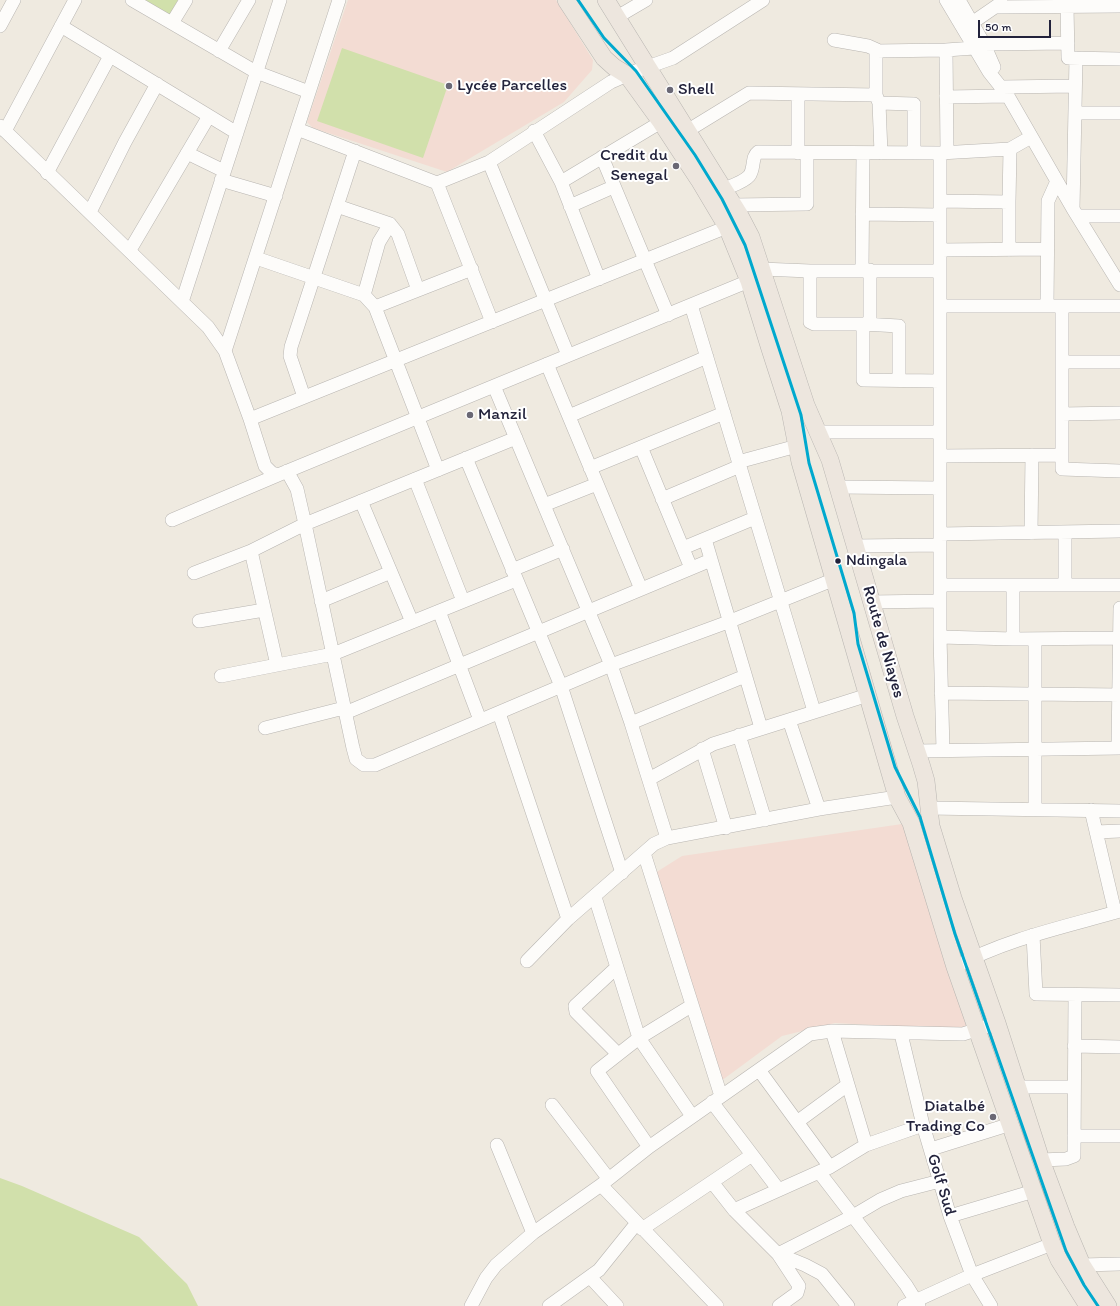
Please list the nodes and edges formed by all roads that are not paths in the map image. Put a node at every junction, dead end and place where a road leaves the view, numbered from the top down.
1 (14, 0) edge
2 (75, 0) edge
3 (132, 0) edge
4 (186, 0) edge
5 (249, 0) edge
6 (280, 0) edge
7 (339, 0) edge
8 (566, 0) edge
9 (606, 0) edge
10 (646, 0) edge
11 (763, 0) edge
12 (946, 0) edge
13 (959, 0) edge
14 (1006, 0) edge
15 (1067, 6) junction
16 (1120, 6) edge
17 (995, 7) junction
18 (617, 18) junction
19 (172, 24) junction
20 (968, 25) junction
21 (0, 26) edge
22 (61, 26) junction
23 (834, 40) dead end
24 (1068, 43) junction
25 (979, 46) junction
26 (877, 50) junction
27 (946, 50) junction
28 (219, 51) junction
29 (110, 56) junction
30 (1076, 58) junction
31 (1120, 59) edge
32 (648, 68) junction
33 (256, 72) junction
34 (627, 75) junction
35 (157, 84) junction
36 (1075, 86) junction
37 (310, 92) junction
38 (1005, 92) junction
39 (798, 94) junction
40 (946, 96) junction
41 (878, 99) junction
42 (1075, 113) junction
43 (1120, 113) edge
44 (209, 116) junction
45 (661, 122) junction
46 (3, 129) edge
47 (298, 129) junction
48 (534, 131) junction
49 (687, 131) junction
50 (237, 133) junction
51 (1031, 137) junction
52 (1010, 149) junction
53 (355, 151) junction
54 (187, 153) junction
55 (802, 153) junction
56 (863, 153) junction
57 (881, 153) junction
58 (914, 153) junction
59 (943, 153) junction
60 (602, 157) junction
61 (489, 162) junction
62 (47, 173) junction
63 (223, 175) junction
64 (1057, 181) junction
65 (561, 182) junction
66 (437, 183) junction
67 (613, 187) junction
68 (724, 189) junction
69 (276, 196) junction
70 (940, 201) junction
71 (1009, 202) junction
72 (734, 205) junction
73 (337, 206) junction
74 (570, 206) junction
75 (90, 212) junction
76 (1076, 213) junction
77 (862, 214) junction
78 (940, 215) junction
79 (1120, 216) edge
80 (390, 224) junction
81 (727, 227) junction
82 (130, 250) junction
83 (940, 250) junction
84 (1009, 250) junction
85 (1048, 250) junction
86 (256, 258) junction
87 (645, 260) junction
88 (472, 269) junction
89 (761, 269) junction
90 (866, 270) junction
91 (810, 271) junction
92 (940, 271) junction
93 (313, 277) junction
94 (599, 279) junction
95 (1118, 279) edge
96 (749, 281) junction
97 (418, 290) junction
98 (364, 295) junction
99 (546, 300) junction
100 (182, 302) junction
101 (691, 305) junction
102 (940, 306) junction
103 (1047, 306) junction
104 (1062, 306) junction
105 (1120, 306) edge
106 (375, 307) junction
107 (668, 314) junction
108 (492, 322) junction
109 (866, 324) junction
110 (225, 351) junction
111 (568, 355) junction
112 (707, 357) junction
113 (396, 360) junction
114 (1062, 362) junction
115 (1120, 362) edge
116 (547, 364) junction
117 (899, 380) junction
118 (940, 381) junction
119 (494, 386) junction
120 (304, 397) junction
121 (724, 413) junction
122 (1120, 413) edge
123 (1062, 414) junction
124 (569, 416) junction
125 (418, 417) junction
126 (250, 419) junction
127 (817, 432) junction
128 (940, 432) junction
129 (516, 438) junction
130 (797, 446) junction
131 (641, 447) junction
132 (1032, 455) junction
133 (1062, 455) junction
134 (940, 456) junction
135 (466, 458) junction
136 (739, 464) junction
137 (590, 468) junction
138 (438, 470) junction
139 (1120, 471) edge
140 (282, 473) junction
141 (415, 479) junction
142 (597, 484) junction
143 (838, 487) junction
144 (940, 488) junction
145 (662, 499) junction
146 (361, 501) junction
147 (544, 505) junction
148 (755, 518) junction
149 (172, 520) dead end
150 (305, 524) junction
151 (1120, 531) edge
152 (1031, 533) junction
153 (1065, 533) junction
154 (705, 539) junction
155 (940, 540) junction
156 (854, 546) junction
157 (683, 548) junction
158 (563, 549) junction
159 (251, 551) junction
160 (711, 560) junction
161 (691, 568) junction
162 (391, 572) junction
163 (194, 573) dead end
164 (514, 575) junction
165 (835, 579) junction
166 (940, 585) junction
167 (1013, 585) junction
168 (1065, 585) junction
169 (1120, 585) edge
170 (640, 589) junction
171 (321, 601) junction
172 (463, 601) junction
173 (780, 601) junction
174 (940, 601) junction
175 (871, 602) junction
176 (1120, 608) edge
177 (264, 610) junction
178 (439, 611) junction
179 (589, 611) junction
180 (199, 621) dead end
181 (412, 622) junction
182 (728, 622) junction
183 (538, 632) junction
184 (940, 637) junction
185 (1118, 638) junction
186 (1013, 639) junction
187 (1036, 639) junction
188 (333, 654) junction
189 (277, 665) junction
190 (459, 665) junction
191 (611, 665) junction
192 (221, 676) dead end
193 (745, 676) junction
194 (561, 686) junction
195 (941, 693) junction
196 (1036, 693) junction
197 (868, 695) junction
198 (1119, 695) edge
199 (344, 710) junction
200 (814, 711) junction
201 (499, 713) junction
202 (480, 720) junction
203 (789, 720) junction
204 (631, 723) junction
205 (265, 728) dead end
206 (761, 728) junction
207 (739, 735) junction
208 (1119, 748) edge
209 (702, 749) junction
210 (1036, 749) junction
211 (943, 750) junction
212 (918, 751) junction
213 (649, 779) junction
214 (897, 797) junction
215 (928, 808) junction
216 (819, 809) junction
217 (1034, 809) junction
218 (1091, 810) junction
219 (1120, 811) edge
220 (766, 820) junction
221 (726, 828) junction
222 (1096, 832) junction
223 (1120, 832) edge
224 (667, 838) junction
225 (644, 853) junction
226 (622, 873) junction
227 (594, 897) junction
228 (1118, 912) edge
229 (568, 919) junction
230 (1033, 936) junction
231 (974, 957) junction
232 (527, 960) dead end
233 (955, 966) junction
234 (616, 968) junction
235 (1075, 995) junction
236 (1120, 995) edge
237 (691, 1006) junction
238 (997, 1023) junction
239 (977, 1029) junction
240 (832, 1031) junction
241 (901, 1034) junction
242 (639, 1038) junction
243 (1074, 1046) junction
244 (1120, 1047) edge
245 (617, 1054) junction
246 (759, 1070) junction
247 (846, 1086) junction
248 (1017, 1086) junction
249 (1074, 1087) junction
250 (716, 1099) junction
251 (552, 1105) dead end
252 (692, 1116) junction
253 (797, 1122) junction
254 (923, 1124) junction
255 (1011, 1124) junction
256 (1074, 1136) junction
257 (1120, 1136) edge
258 (497, 1145) dead end
259 (866, 1145) junction
260 (649, 1147) junction
261 (931, 1149) junction
262 (752, 1155) junction
263 (1041, 1160) junction
264 (824, 1170) junction
265 (604, 1181) junction
266 (940, 1181) junction
267 (712, 1182) junction
268 (778, 1189) junction
269 (1034, 1191) junction
270 (734, 1210) junction
271 (853, 1216) junction
272 (950, 1216) junction
273 (639, 1226) junction
274 (532, 1233) junction
275 (1052, 1244) junction
276 (778, 1254) junction
277 (1120, 1264) edge
278 (1082, 1265) junction
279 (972, 1275) junction
280 (590, 1277) junction
281 (477, 1294) junction
282 (913, 1304) edge
283 (1086, 1305) edge
284 (471, 1306) edge
285 (485, 1306) edge
286 (549, 1306) edge
287 (617, 1306) edge
288 (717, 1306) edge
289 (779, 1306) edge
290 (848, 1306) edge
291 (991, 1306) edge
292 (1108, 1306) edge

1 - 21 street
2 - 22 street
3 - 19 street
4 - 19 street
5 - 28 street
6 - 33 street
7 - 37 street
8 - 34 main road, Route de Niayes
9 - 18 main road, Route de Niayes
10 - 18 street
11 - 32 street
12 - 20 street
13 - 20 street
14 - 17 street
15 - 16 street
15 - 17 street
15 - 24 street
17 - 20 street
18 - 32 main road, Route de Niayes
19 - 28 street
20 - 25 street
22 - 29 street
22 - 46 street
23 - 26 street
24 - 25 street
24 - 30 street
25 - 27 street
25 - 38 street
26 - 27 street
26 - 41 street
27 - 40 street
28 - 33 street
29 - 35 street
29 - 62 street
30 - 31 street
30 - 36 street
32 - 34 street
32 - 49 main road, Route de Niayes
33 - 37 street
33 - 50 street
34 - 45 main road, Route de Niayes
34 - 48 street
35 - 44 street
35 - 75 street
36 - 38 street
36 - 42 street
37 - 47 street
38 - 40 street
38 - 51 street
39 - 41 street
39 - 49 street
39 - 55 street
40 - 59 street
41 - 57 street
41 - 58 street
42 - 43 street
42 - 76 street
44 - 50 street
44 - 54 street
45 - 60 street
45 - 81 main road, Route de Niayes
46 - 62 street
47 - 53 street
47 - 69 street
48 - 61 street
48 - 65 street
49 - 68 main road, Route de Niayes
50 - 63 street
51 - 52 street
51 - 64 street
52 - 59 street
52 - 71 street
53 - 66 street
53 - 73 street
54 - 63 street
54 - 82 street
55 - 56 street
55 - 68 street
55 - 72 street
56 - 57 street
56 - 77 street
57 - 58 street
58 - 59 street
59 - 70 street
60 - 65 street
60 - 67 street
61 - 66 street
61 - 99 street
62 - 75 street
63 - 69 street
63 - 100 street
64 - 76 street
64 - 85 street
65 - 74 street
66 - 88 street
67 - 74 street
67 - 87 street
68 - 72 main road, Route de Niayes
69 - 86 street
70 - 71 street
70 - 78 street
71 - 84 street
72 - 89 main road, Route de Niayes
73 - 80 street
73 - 93 street
74 - 94 street
75 - 82 street
76 - 79 street
76 - 95 street
77 - 78 street
77 - 90 street
78 - 83 street
80 - 97 street
80 - 98 street
81 - 87 street
81 - 96 main road, Route de Niayes
82 - 100 street
83 - 84 street
83 - 92 street
84 - 85 street
85 - 103 street
86 - 93 street
86 - 110 street
87 - 94 street
87 - 107 street
88 - 97 street
88 - 108 street
89 - 91 street
89 - 127 main road, Route de Niayes
90 - 91 street
90 - 92 street
90 - 109 street
91 - 109 street
92 - 102 street
93 - 98 street
93 - 120 street
94 - 99 street
96 - 101 street
96 - 130 main road, Route de Niayes
97 - 106 street
98 - 106 street
99 - 108 street
99 - 111 street
100 - 110 street
101 - 107 street
101 - 112 street
102 - 103 street
102 - 118 street
103 - 104 street
104 - 105 street
104 - 114 street
106 - 113 street
107 - 111 street
108 - 113 street
109 - 117 street
109 - 117 street
110 - 126 street
111 - 116 street
112 - 121 street
112 - 124 street
113 - 120 street
113 - 125 street
114 - 115 street
114 - 123 street
116 - 119 street
116 - 124 street
117 - 118 street
118 - 128 street
119 - 125 street
119 - 129 street
120 - 126 street
121 - 131 street
121 - 136 street
122 - 123 street
123 - 133 street
124 - 137 street
125 - 138 street
125 - 140 street
126 - 140 street
127 - 128 street
127 - 143 main road, Route de Niayes
128 - 134 street
129 - 135 street
129 - 147 street
130 - 136 street
130 - 165 main road, Route de Niayes
131 - 137 street
131 - 145 street
132 - 133 street
132 - 134 street
132 - 152 street
133 - 139 street
134 - 144 street
135 - 138 street
135 - 164 street
136 - 145 street
136 - 148 street
137 - 142 street
138 - 141 street
140 - 149 street
140 - 150 street
141 - 146 street
141 - 172 street
142 - 147 street
142 - 170 street
143 - 144 street
143 - 156 main road, Route de Niayes
144 - 155 street
145 - 157 street
146 - 150 street
146 - 162 street
147 - 158 street
148 - 154 street
148 - 173 street
150 - 159 street
150 - 171 street
151 - 153 street
152 - 153 street
152 - 155 street
153 - 168 street
154 - 157 street
154 - 160 street
155 - 156 street
155 - 166 street
156 - 175 main road, Route de Niayes
157 - 161 street
158 - 164 street
158 - 179 street
159 - 163 street
159 - 177 street
160 - 161 street
160 - 182 street
161 - 170 street
162 - 171 street
162 - 181 street
164 - 172 street
164 - 183 street
165 - 173 street
165 - 197 main road, Route de Niayes
166 - 167 street
166 - 174 street
167 - 168 street
167 - 186 street
168 - 169 street
170 - 179 street
171 - 188 street
172 - 178 street
173 - 182 street
173 - 200 street
174 - 175 street
174 - 184 street
175 - 212 main road, Route de Niayes
176 - 185 street
177 - 180 street
177 - 189 street
178 - 181 street
178 - 190 street
179 - 183 street
179 - 191 street
181 - 188 street
182 - 191 street
182 - 193 street
183 - 190 street
183 - 194 street
184 - 186 street
184 - 195 street
185 - 187 street
185 - 198 street
186 - 187 street
187 - 196 street
188 - 189 street
188 - 199 street
189 - 192 street
190 - 199 street
190 - 202 street
191 - 194 street
191 - 204 street
193 - 204 street
193 - 206 street
194 - 201 street
194 - 226 street
195 - 196 street
195 - 211 street
196 - 198 street
196 - 210 street
197 - 200 street
197 - 214 main road, Route de Niayes
198 - 208 street
199 - 202 street
199 - 205 street
200 - 203 street
201 - 202 street
201 - 229 street
203 - 206 street
203 - 216 street
204 - 213 street
206 - 207 street
207 - 209 street
207 - 220 street
208 - 210 street
209 - 213 street
209 - 221 street
210 - 211 street
210 - 217 street
211 - 212 street
212 - 215 main road, Route de Niayes
213 - 224 street
214 - 216 street
214 - 233 main road, Route de Niayes
215 - 217 street
215 - 231 main road, Route de Niayes
216 - 220 street
217 - 218 street
218 - 219 street
218 - 222 street
220 - 221 street
221 - 224 street
222 - 223 street
222 - 228 street
224 - 225 street
225 - 226 street
225 - 237 street
226 - 227 street
227 - 229 street
227 - 234 street
228 - 230 street
229 - 232 street
230 - 231 street
230 - 235 street
231 - 233 street
231 - 238 main road, Route de Niayes
233 - 239 main road, Route de Niayes
234 - 242 street
234 - 245 street
235 - 236 street
235 - 243 street
237 - 242 street
237 - 250 street
238 - 239 street
238 - 248 main road, Route de Niayes
239 - 241 street
239 - 255 main road, Route de Niayes
240 - 241 street
240 - 246 street
240 - 247 street
241 - 254 street, Golf Sud
242 - 245 street
242 - 252 street
243 - 244 street
243 - 249 street
245 - 260 street
246 - 250 street
246 - 253 street
247 - 253 street
247 - 259 street
248 - 249 street
248 - 263 main road, Route de Niayes
249 - 256 street
250 - 252 street
250 - 262 street
251 - 265 street
252 - 260 street
253 - 264 street
254 - 259 street
254 - 261 street, Golf Sud
255 - 261 street
255 - 269 main road, Route de Niayes
256 - 257 street
256 - 263 street
258 - 274 street
259 - 264 street
260 - 265 street
261 - 266 street, Golf Sud
262 - 267 street
262 - 268 street
263 - 278 main road, Route de Niayes
264 - 268 street
264 - 271 street
265 - 273 street
265 - 274 street
266 - 271 street
266 - 272 street, Golf Sud
267 - 270 street
267 - 273 street
268 - 270 street
269 - 272 street
269 - 275 main road, Route de Niayes
270 - 276 street
271 - 276 street
271 - 282 street
272 - 279 street, Golf Sud
273 - 280 street
273 - 288 street
274 - 281 street
275 - 279 street
275 - 283 main road, Route de Niayes
276 - 289 street
276 - 290 street
277 - 278 street
278 - 292 main road, Route de Niayes
279 - 282 street
279 - 291 street, Golf Sud
280 - 286 street
280 - 287 street
281 - 284 street
281 - 285 street

